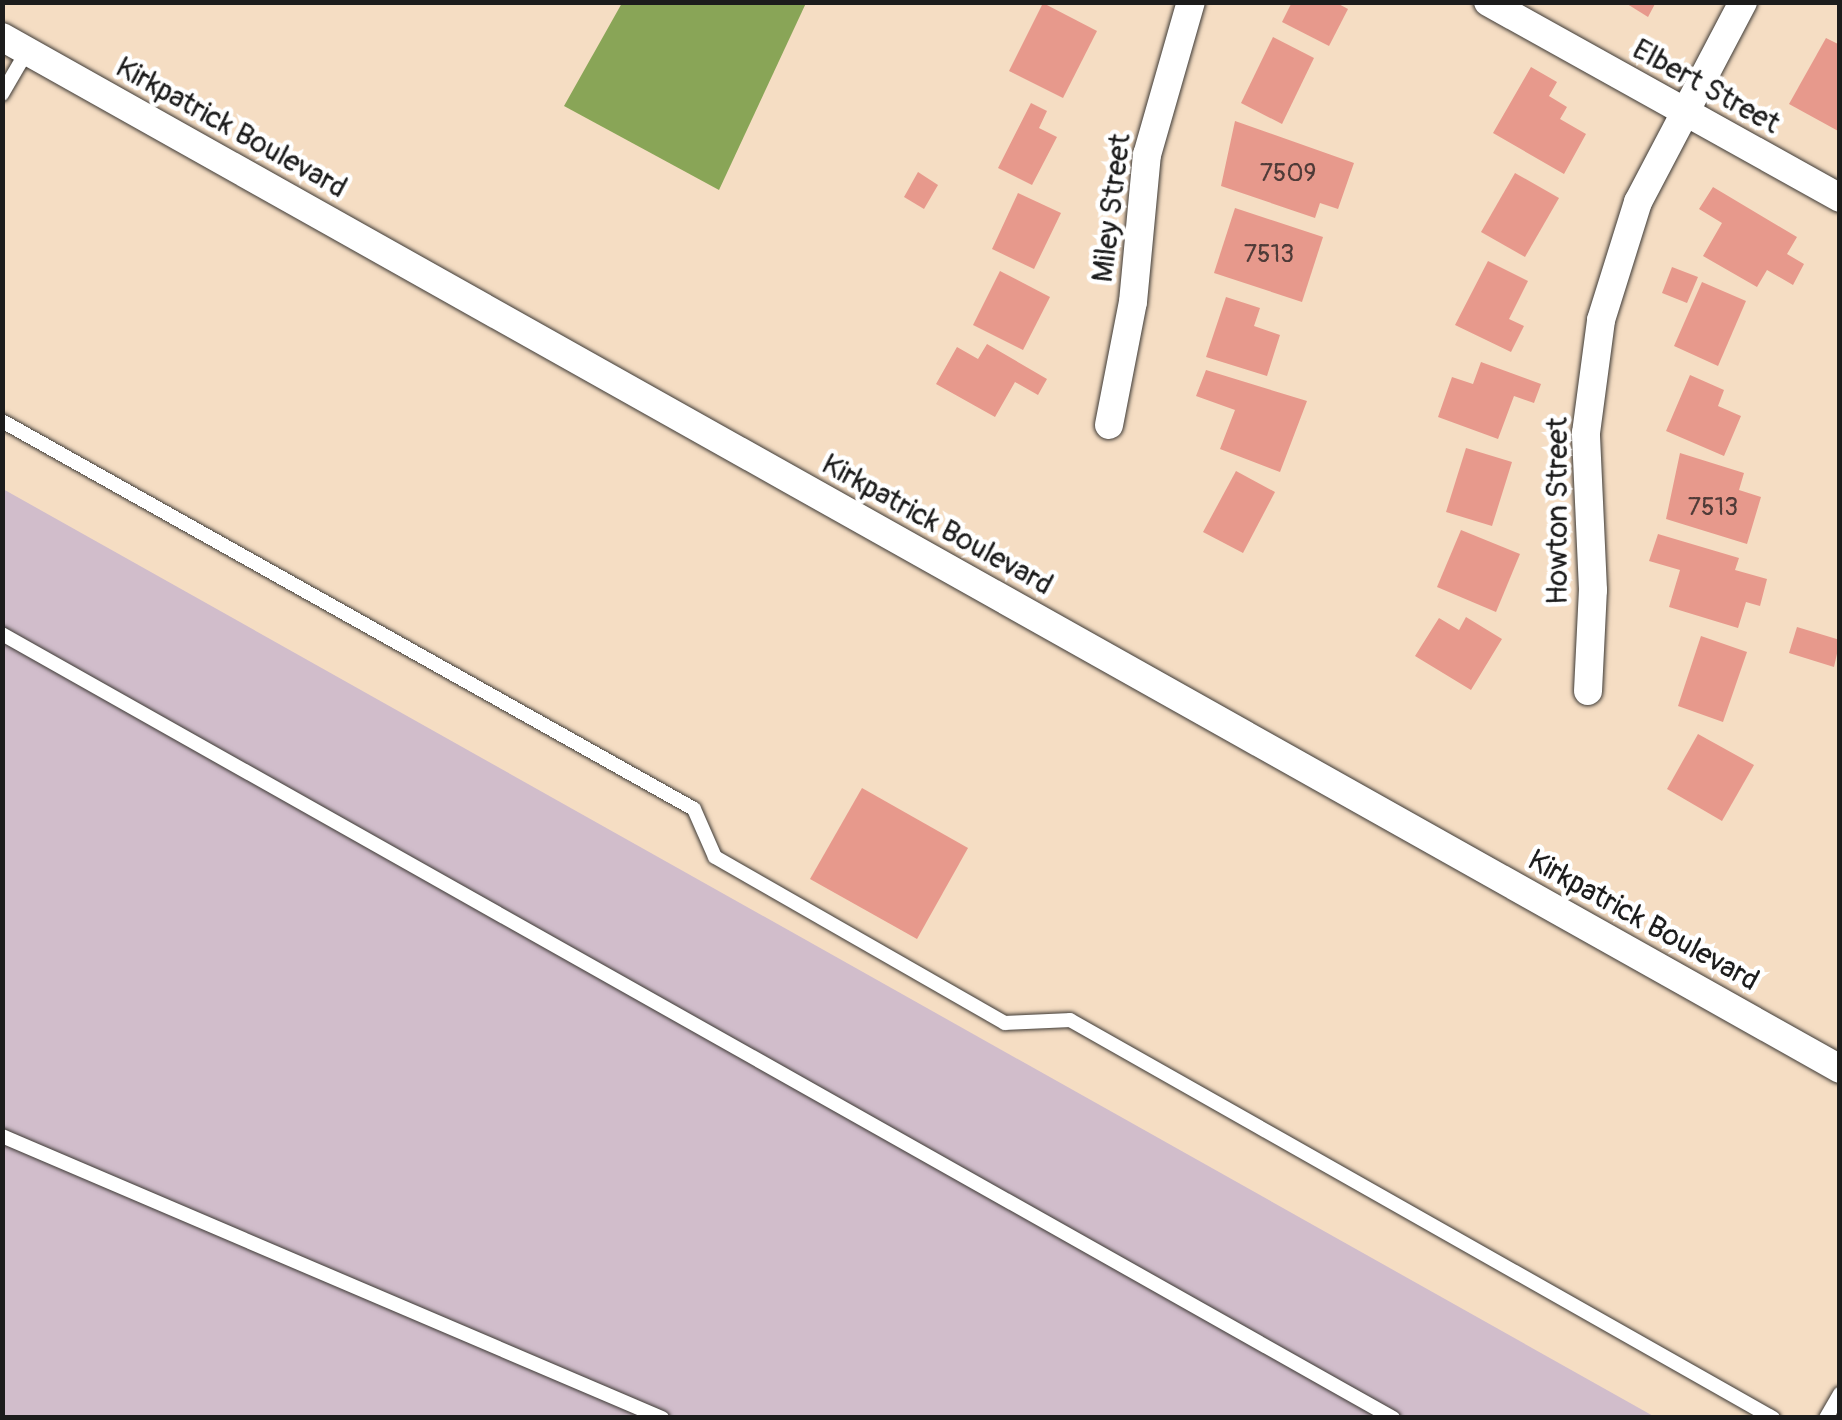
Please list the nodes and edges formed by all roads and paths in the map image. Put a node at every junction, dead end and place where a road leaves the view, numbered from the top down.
1 (1190, 2) edge
2 (1488, 2) edge
3 (1743, 2) edge
4 (15, 44) edge
5 (2, 94) edge
6 (1683, 112) junction
7 (1840, 198) edge
8 (2, 421) edge
9 (1109, 425) dead end
10 (2, 634) edge
11 (1588, 691) dead end
12 (1840, 1069) edge
13 (2, 1136) edge
14 (1840, 1394) edge
15 (662, 1418) edge
16 (1393, 1418) edge
17 (1772, 1418) edge
18 (1826, 1418) edge

1 - 9 street, Miley Street
2 - 6 street, Elbert Street
3 - 6 street, Howton Street
4 - 5 lane
4 - 12 street, Kirkpatrick Boulevard
6 - 7 street, Elbert Street
6 - 11 street, Howton Street
8 - 17 lane
10 - 16 lane
13 - 15 lane
14 - 18 lane

